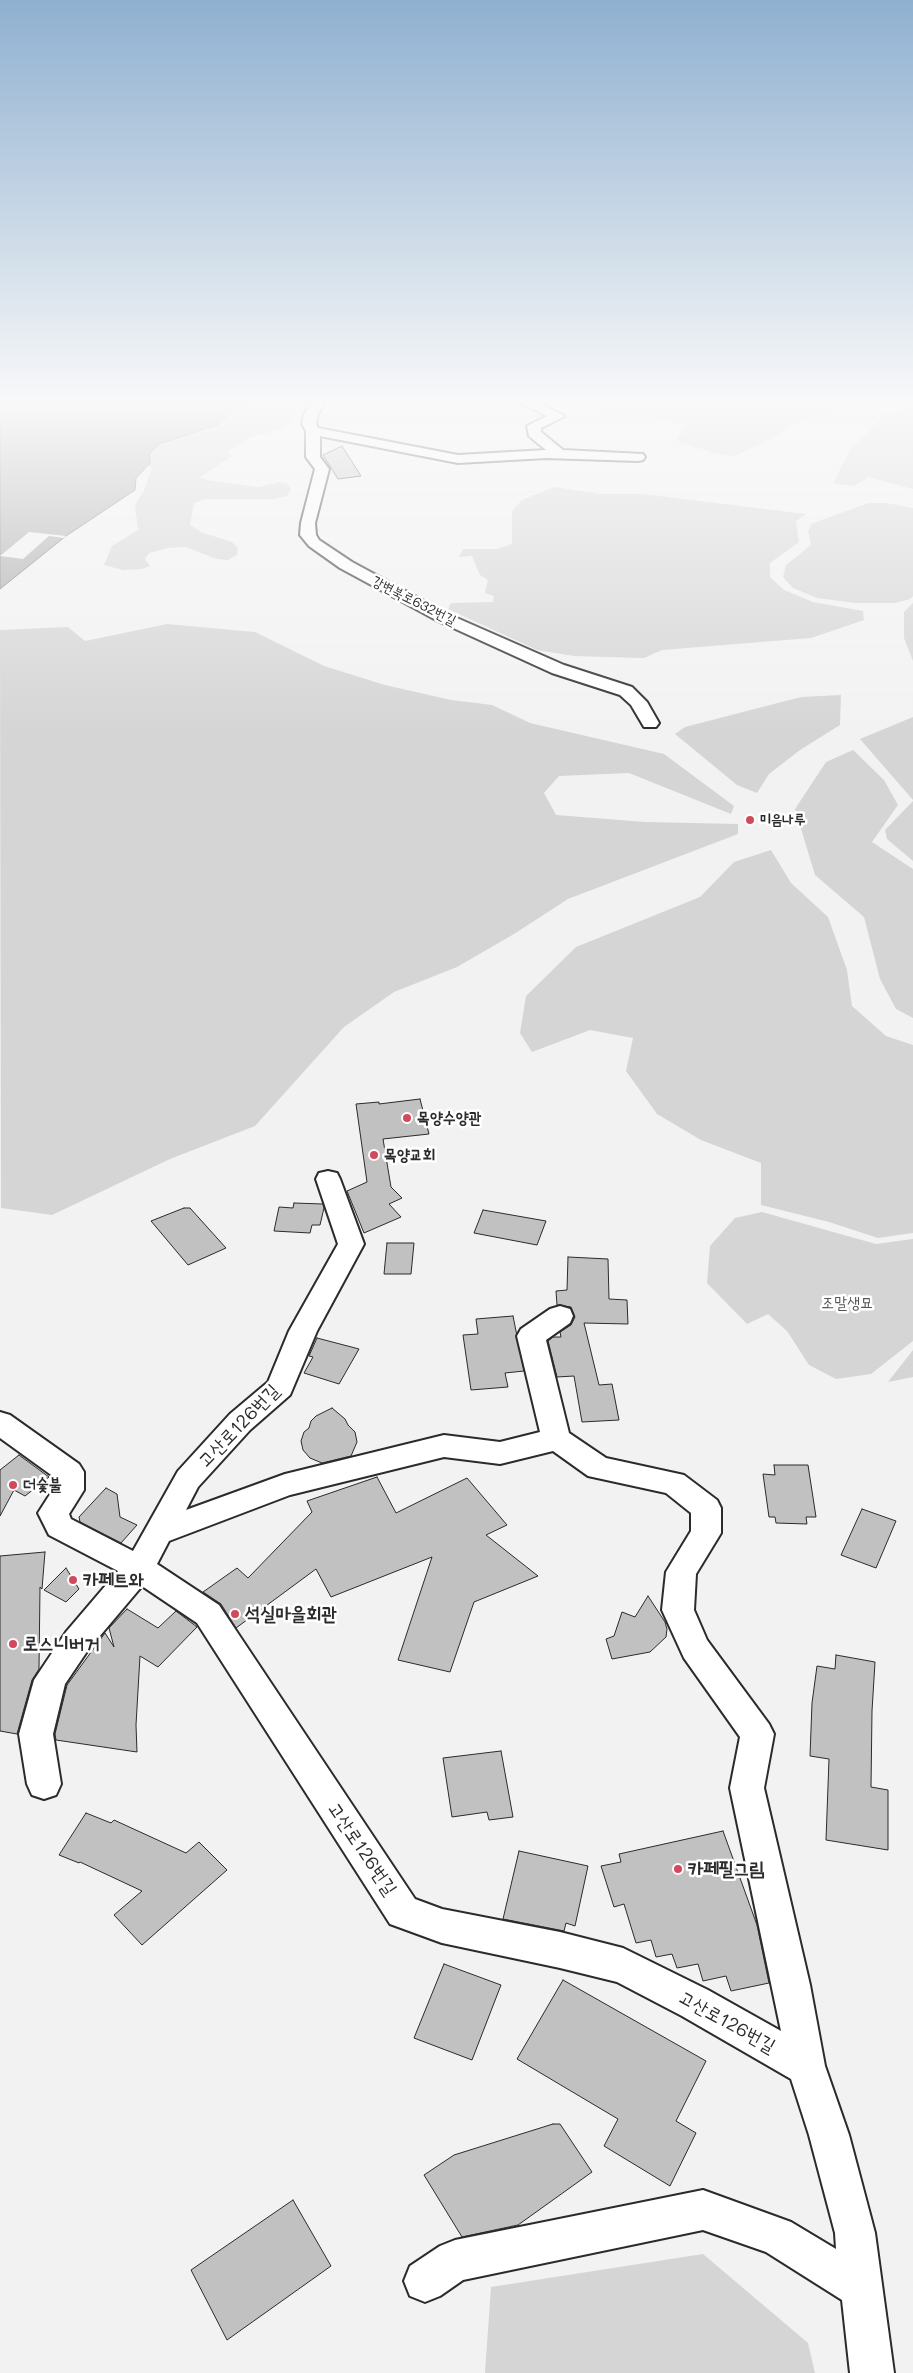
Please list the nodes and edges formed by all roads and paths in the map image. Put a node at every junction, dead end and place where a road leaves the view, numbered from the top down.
1 (311, 510) edge
2 (650, 723) dead end
3 (328, 1179) dead end
4 (560, 1316) dead end
5 (0, 1423) edge
6 (556, 1439) junction
7 (159, 1532) junction
8 (139, 1568) junction
9 (44, 1784) dead end
10 (806, 2066) junction
11 (425, 2281) dead end
12 (861, 2288) junction
13 (872, 2373) edge

1 - 2 street, 강변북로632번길
3 - 7 street, 고산로126번길
4 - 6 street
5 - 8 street
6 - 7 street
6 - 10 street
7 - 8 street, 고산로126번길
8 - 9 street
8 - 10 street, 고산로126번길
10 - 12 street
11 - 12 street
12 - 13 street

